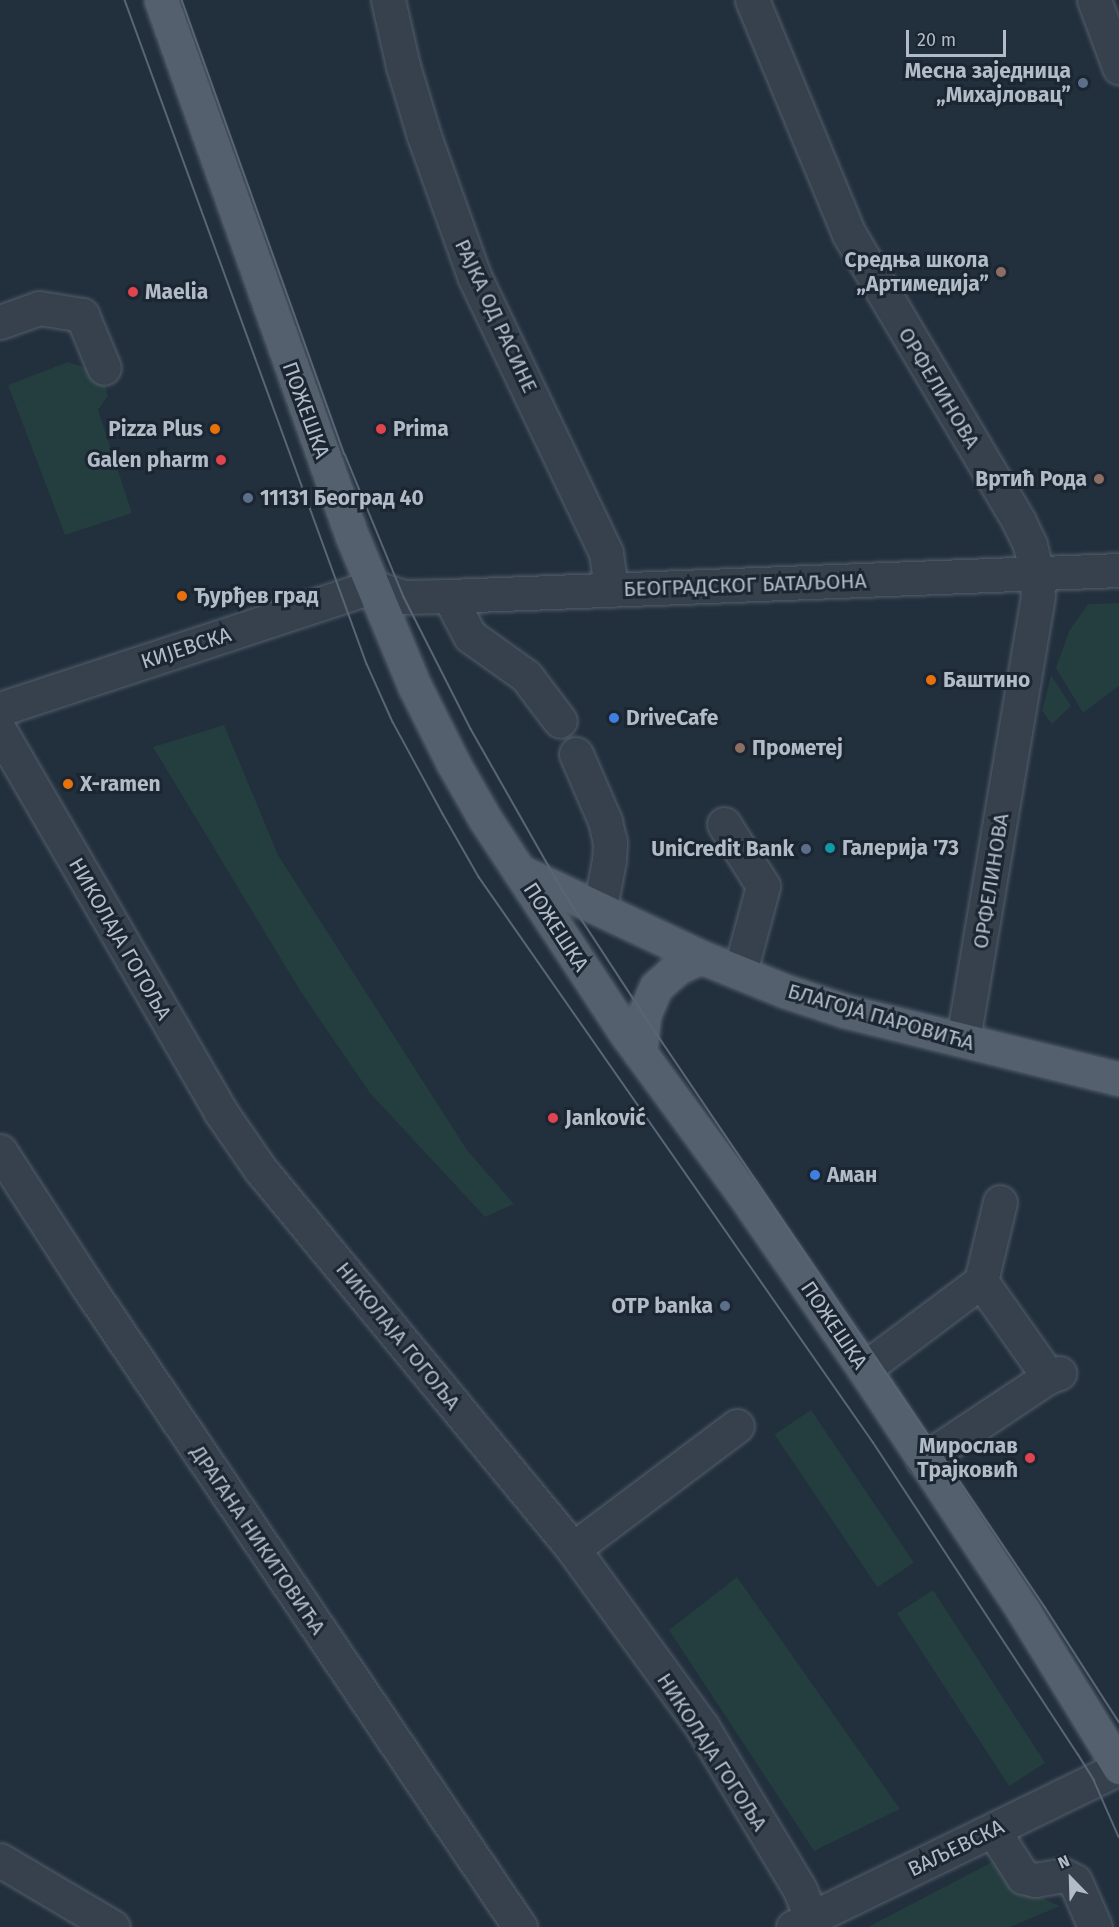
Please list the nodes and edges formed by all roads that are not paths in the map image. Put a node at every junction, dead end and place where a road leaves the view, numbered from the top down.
1 (161, 0) edge
2 (388, 0) edge
3 (752, 0) edge
4 (1094, 0) edge
5 (1119, 67) edge
6 (0, 322) edge
7 (104, 368) dead end
8 (1119, 570) edge
9 (1037, 573) junction
10 (372, 587) junction
11 (611, 590) junction
12 (449, 596) junction
13 (0, 710) edge
14 (560, 721) dead end
15 (0, 731) edge
16 (576, 754) dead end
17 (724, 824) dead end
18 (519, 871) junction
19 (600, 908) junction
20 (701, 957) junction
21 (740, 972) junction
22 (963, 1040) junction
23 (640, 1053) junction
24 (1119, 1079) edge
25 (0, 1152) edge
26 (1000, 1202) dead end
27 (981, 1281) junction
28 (864, 1370) junction
29 (737, 1426) dead end
30 (924, 1460) junction
31 (573, 1549) junction
32 (1119, 1767) edge
33 (993, 1830) junction
34 (0, 1860) edge
35 (807, 1924) edge
36 (113, 1927) edge
37 (520, 1927) edge
38 (1095, 1927) edge

1 - 10 main road, ПОЖЕШКА
2 - 11 street, РАЈКА ОД РАСИНЕ
3 - 9 street, ОРФЕЛИНОВА
4 - 5 street
6 - 7 street
8 - 9 street, БЕОГРАДСКОГ БАТАЉОНА
9 - 11 street, БЕОГРАДСКОГ БАТАЉОНА
9 - 22 street, ОРФЕЛИНОВА
10 - 12 street, БЕОГРАДСКОГ БАТАЉОНА
10 - 13 street, КИЈЕВСКА
10 - 18 main road, ПОЖЕШКА
11 - 12 street, БЕОГРАДСКОГ БАТАЉОНА
12 - 14 street
15 - 31 street, НИКОЛАЈА ГОГОЉА
16 - 19 street
17 - 21 street
18 - 19 main road, БЛАГОЈА ПАРОВИЋА
18 - 23 main road, ПОЖЕШКА
19 - 20 main road, БЛАГОЈА ПАРОВИЋА
20 - 21 main road, БЛАГОЈА ПАРОВИЋА
20 - 23 main road
21 - 22 main road, БЛАГОЈА ПАРОВИЋА
22 - 24 main road, БЛАГОЈА ПАРОВИЋА
23 - 28 main road, ПОЖЕШКА
25 - 37 street, ДРАГАНА НИКИТОВИЋА
26 - 27 street
27 - 28 street
27 - 30 street
28 - 30 main road, ПОЖЕШКА
29 - 31 street
30 - 32 main road, ПОЖЕШКА
31 - 35 street, НИКОЛАЈА ГОГОЉА
32 - 33 street, ВАЉЕВСКА
33 - 35 street, ВАЉЕВСКА
33 - 38 street
34 - 36 street

